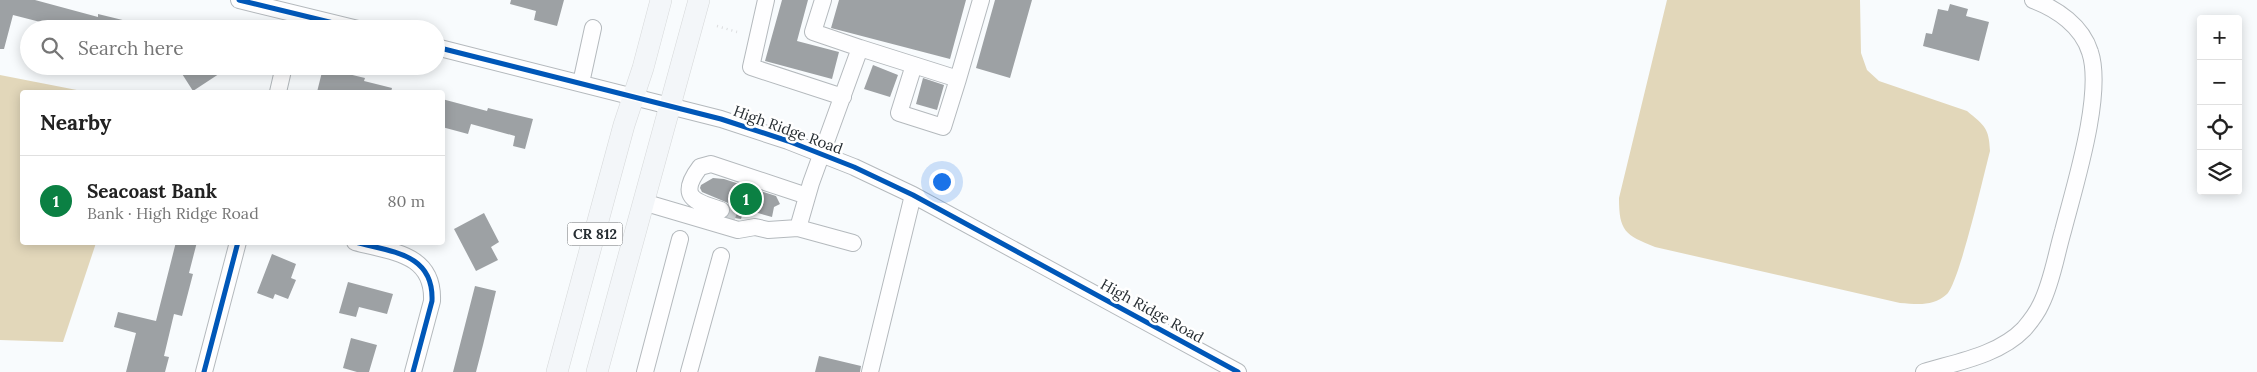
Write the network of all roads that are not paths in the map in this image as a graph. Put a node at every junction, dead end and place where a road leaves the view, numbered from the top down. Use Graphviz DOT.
graph roads {
  1 [pos="239,0"];
  2 [pos="660,0"];
  3 [pos="699,0"];
  4 [pos="766,0"];
  5 [pos="823,0"];
  6 [pos="981,0"];
  7 [pos="2033,0"];
  8 [pos="291,20"];
  9 [pos="593,28"];
  10 [pos="860,48"];
  11 [pos="445,50"];
  12 [pos="914,65"];
  13 [pos="282,75"];
  14 [pos="958,78"];
  15 [pos="581,83"];
  16 [pos="278,90"];
  17 [pos="633,97"];
  18 [pos="843,97"];
  19 [pos="669,106"];
  20 [pos="822,154"];
  21 [pos="913,195"];
  22 [pos="807,196"];
  23 [pos="643,202"];
  24 [pos="721,210"];
  25 [pos="798,228"];
  26 [pos="680,239"];
  27 [pos="854,243"];
  28 [pos="237,245"];
  29 [pos="365,245"];
  30 [pos="721,256"];
  31 [pos="204,372"];
  32 [pos="413,372"];
  33 [pos="558,372"];
  34 [pos="597,372"];
  35 [pos="645,372"];
  36 [pos="690,372"];
  37 [pos="870,372"];
  38 [pos="1238,372"];
  39 [pos="1924,372"];
  1 -- 8 [label="street"];
  2 -- 17 [label="main road, CR 812"];
  3 -- 19 [label="main road, CR 812"];
  4 -- 18 [label="street"];
  5 -- 10 [label="street"];
  6 -- 14 [label="street"];
  7 -- 39 [label="street"];
  9 -- 15 [label="street"];
  10 -- 12 [label="street"];
  10 -- 18 [label="street"];
  11 -- 15 [label="street, High Ridge Road"];
  12 -- 14 [label="street"];
  12 -- 14 [label="street"];
  13 -- 16 [label="street"];
  15 -- 17 [label="street, High Ridge Road"];
  17 -- 19 [label="street, High Ridge Road"];
  17 -- 33 [label="main road, CR 812"];
  18 -- 20 [label="street"];
  19 -- 20 [label="street, High Ridge Road"];
  19 -- 23 [label="main road, CR 812"];
  20 -- 21 [label="street, High Ridge Road"];
  20 -- 22 [label="street"];
  21 -- 37 [label="street"];
  21 -- 38 [label="street, High Ridge Road"];
  22 -- 24 [label="street"];
  22 -- 25 [label="street"];
  23 -- 25 [label="street"];
  23 -- 34 [label="main road, CR 812"];
  25 -- 27 [label="street"];
  26 -- 35 [label="street"];
  28 -- 31 [label="street"];
  29 -- 32 [label="street"];
  30 -- 36 [label="street"];
}
